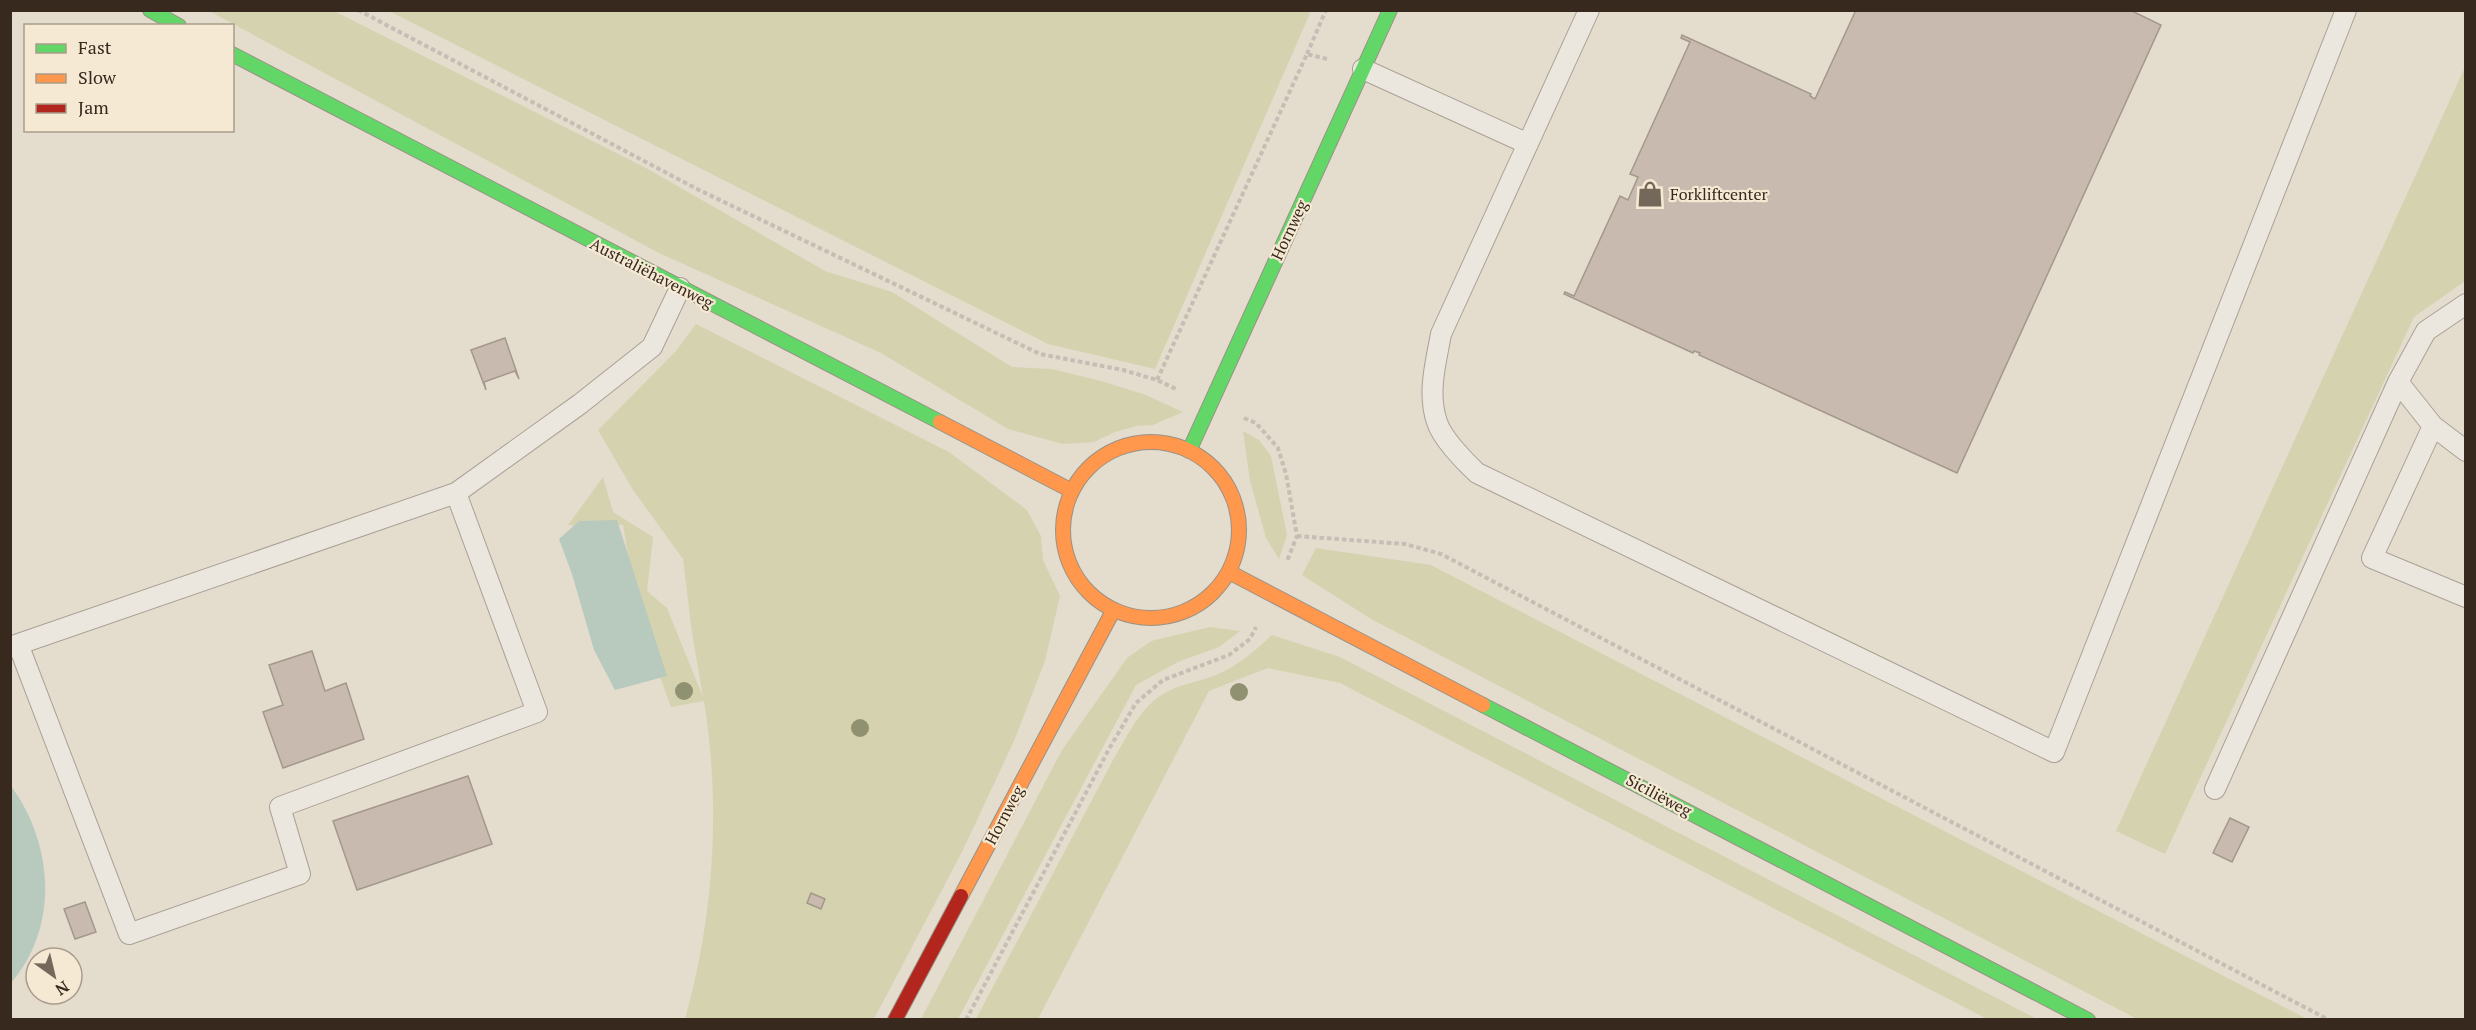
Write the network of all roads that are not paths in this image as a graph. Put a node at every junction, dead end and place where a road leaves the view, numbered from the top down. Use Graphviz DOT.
graph roads {
  1 [pos="150,10"];
  2 [pos="1390,10"];
  3 [pos="1589,10"];
  4 [pos="2346,10"];
  5 [pos="174,24"];
  6 [pos="234,55"];
  7 [pos="1363,69"];
  8 [pos="1528,144"];
  9 [pos="680,288"];
  10 [pos="2466,304"];
  11 [pos="2398,382"];
  12 [pos="2433,426"];
  13 [pos="1189,451"];
  14 [pos="2466,451"];
  15 [pos="1072,491"];
  16 [pos="456,493"];
  17 [pos="1229,572"];
  18 [pos="2466,597"];
  19 [pos="1113,610"];
  20 [pos="14,646"];
  21 [pos="2215,789"];
  22 [pos="895,1020"];
  23 [pos="2088,1020"];
  1 -- 5 [label="street"];
  2 -- 7 [label="street, Hornweg"];
  3 -- 8 [label="lane"];
  4 -- 8 [label="lane"];
  6 -- 9 [label="street, Australiëhavenweg"];
  7 -- 8 [label="lane"];
  7 -- 13 [label="street, Hornweg"];
  9 -- 15 [label="street, Australiëhavenweg"];
  9 -- 16 [label="lane"];
  10 -- 11 [label="lane"];
  11 -- 12 [label="lane"];
  11 -- 21 [label="lane"];
  12 -- 14 [label="lane"];
  12 -- 18 [label="lane"];
  13 -- 15 [label="street"];
  13 -- 17 [label="street"];
  15 -- 19 [label="street"];
  16 -- 20 [label="lane"];
  16 -- 20 [label="lane"];
  17 -- 19 [label="street"];
  17 -- 23 [label="street, Siciliëweg"];
  19 -- 22 [label="street, Hornweg"];
}
